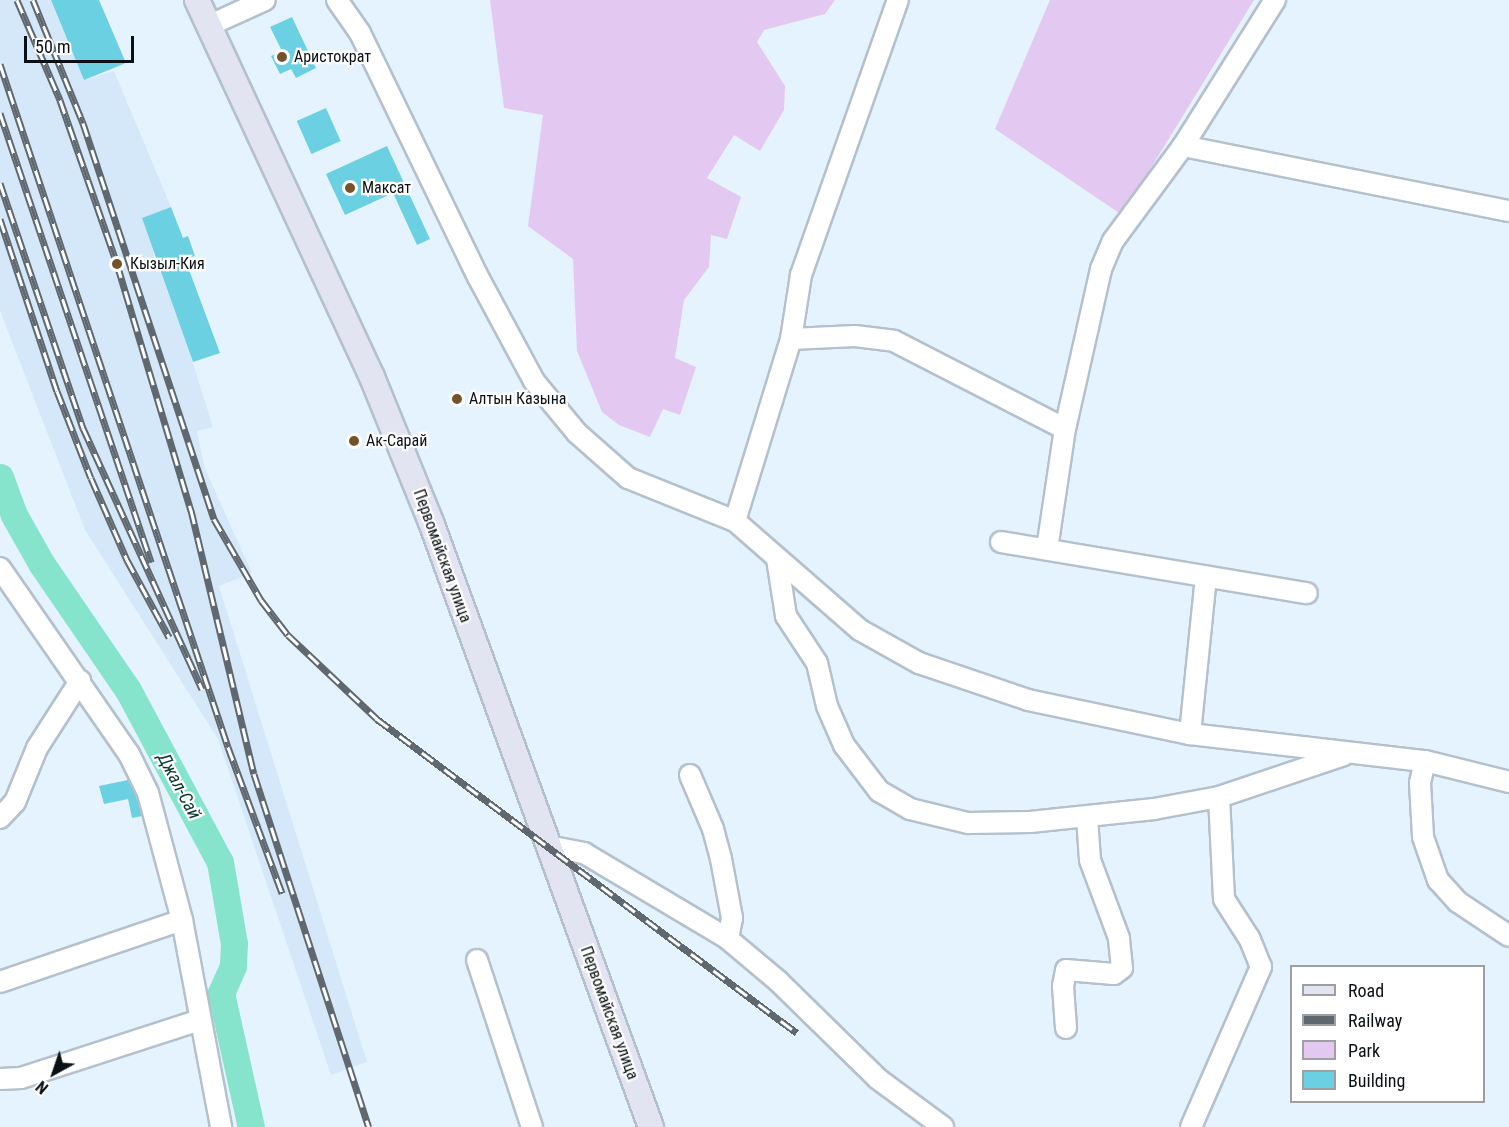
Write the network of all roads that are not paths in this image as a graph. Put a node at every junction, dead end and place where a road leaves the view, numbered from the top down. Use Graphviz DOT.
graph roads {
  1 [pos="197,0"];
  2 [pos="265,0"];
  3 [pos="337,0"];
  4 [pos="898,0"];
  5 [pos="1275,0"];
  6 [pos="210,26"];
  7 [pos="1184,146"];
  8 [pos="1509,211"];
  9 [pos="791,339"];
  10 [pos="1065,429"];
  11 [pos="735,521"];
  12 [pos="1001,542"];
  13 [pos="1047,549"];
  14 [pos="777,559"];
  15 [pos="0,568"];
  16 [pos="1206,577"];
  17 [pos="1307,593"];
  18 [pos="80,681"];
  19 [pos="1190,734"];
  20 [pos="1320,756"];
  21 [pos="1425,761"];
  22 [pos="690,775"];
  23 [pos="1509,782"];
  24 [pos="1219,796"];
  25 [pos="1087,817"];
  26 [pos="0,818"];
  27 [pos="548,846"];
  28 [pos="182,920"];
  29 [pos="1509,936"];
  30 [pos="728,939"];
  31 [pos="477,960"];
  32 [pos="0,982"];
  33 [pos="200,1020"];
  34 [pos="1066,1028"];
  35 [pos="0,1079"];
  36 [pos="221,1127"];
  37 [pos="532,1127"];
  38 [pos="651,1127"];
  39 [pos="943,1127"];
  40 [pos="1191,1127"];
  1 -- 6 [label="main road, Первомайская улица"];
  2 -- 6 [label="street"];
  3 -- 11 [label="street"];
  4 -- 9 [label="street"];
  5 -- 7 [label="street"];
  6 -- 27 [label="main road, Первомайская улица"];
  7 -- 8 [label="street"];
  7 -- 10 [label="street"];
  9 -- 10 [label="street"];
  9 -- 11 [label="street"];
  10 -- 13 [label="street"];
  11 -- 14 [label="street"];
  12 -- 13 [label="street"];
  13 -- 16 [label="street"];
  14 -- 19 [label="street"];
  14 -- 25 [label="street"];
  15 -- 18 [label="street"];
  16 -- 17 [label="street"];
  16 -- 19 [label="street"];
  18 -- 26 [label="street"];
  18 -- 28 [label="street"];
  19 -- 20 [label="street"];
  20 -- 21 [label="street"];
  20 -- 24 [label="street"];
  21 -- 23 [label="street"];
  21 -- 29 [label="street"];
  22 -- 30 [label="street"];
  24 -- 25 [label="street"];
  24 -- 40 [label="street"];
  25 -- 34 [label="street"];
  27 -- 30 [label="street"];
  27 -- 38 [label="main road, Первомайская улица"];
  28 -- 32 [label="street"];
  28 -- 33 [label="street"];
  30 -- 39 [label="street"];
  31 -- 37 [label="street"];
  33 -- 35 [label="street"];
  33 -- 36 [label="street"];
}
